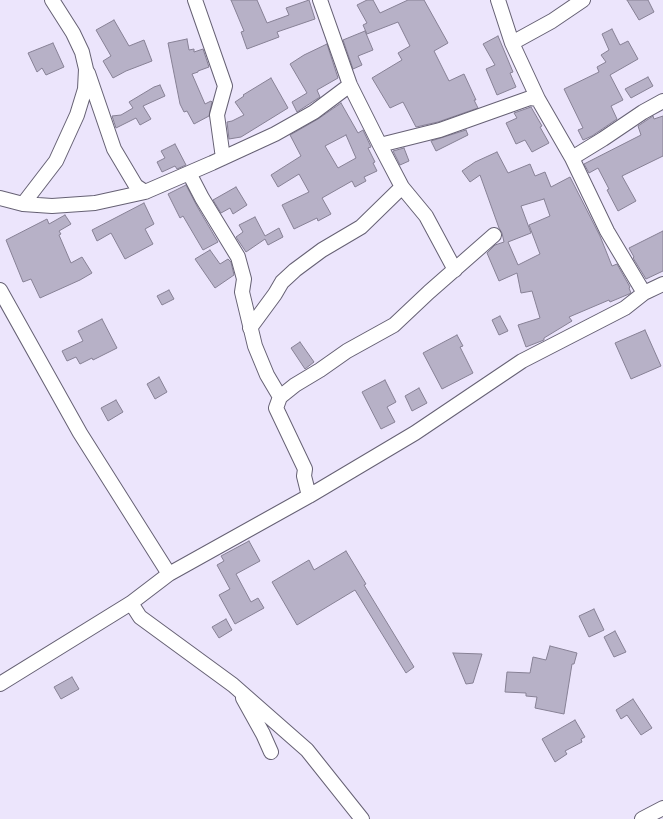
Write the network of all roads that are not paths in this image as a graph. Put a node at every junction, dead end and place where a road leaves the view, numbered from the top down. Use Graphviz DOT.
graph roads {
  1 [pos="52,0"];
  2 [pos="195,0"];
  3 [pos="320,0"];
  4 [pos="498,0"];
  5 [pos="583,0"];
  6 [pos="512,43"];
  7 [pos="86,69"];
  8 [pos="350,85"];
  9 [pos="538,99"];
  10 [pos="663,101"];
  11 [pos="380,145"];
  12 [pos="224,158"];
  13 [pos="572,158"];
  14 [pos="189,173"];
  15 [pos="402,187"];
  16 [pos="145,192"];
  17 [pos="0,198"];
  18 [pos="23,204"];
  19 [pos="494,235"];
  20 [pos="455,270"];
  21 [pos="663,284"];
  22 [pos="0,290"];
  23 [pos="644,293"];
  24 [pos="250,328"];
  25 [pos="280,397"];
  26 [pos="309,496"];
  27 [pos="169,574"];
  28 [pos="131,603"];
  29 [pos="0,684"];
  30 [pos="233,685"];
  31 [pos="271,752"];
  32 [pos="663,808"];
  33 [pos="362,819"];
  34 [pos="642,819"];
  1 -- 7 [label="street"];
  2 -- 12 [label="street"];
  3 -- 8 [label="street"];
  4 -- 6 [label="street"];
  5 -- 6 [label="street"];
  6 -- 9 [label="street"];
  7 -- 16 [label="street"];
  7 -- 18 [label="street"];
  8 -- 11 [label="street"];
  8 -- 12 [label="street"];
  9 -- 11 [label="street"];
  9 -- 13 [label="street"];
  10 -- 13 [label="street"];
  11 -- 15 [label="street"];
  12 -- 14 [label="street"];
  13 -- 23 [label="street"];
  14 -- 16 [label="street"];
  14 -- 24 [label="street"];
  15 -- 20 [label="street"];
  15 -- 24 [label="street"];
  16 -- 18 [label="street"];
  17 -- 18 [label="street"];
  19 -- 20 [label="street"];
  20 -- 25 [label="street"];
  21 -- 23 [label="street"];
  22 -- 27 [label="street"];
  23 -- 26 [label="street"];
  24 -- 25 [label="street"];
  25 -- 26 [label="street"];
  26 -- 27 [label="street"];
  27 -- 28 [label="street"];
  28 -- 29 [label="street"];
  28 -- 30 [label="street"];
  30 -- 31 [label="street"];
  30 -- 33 [label="street"];
  32 -- 34 [label="street"];
}
